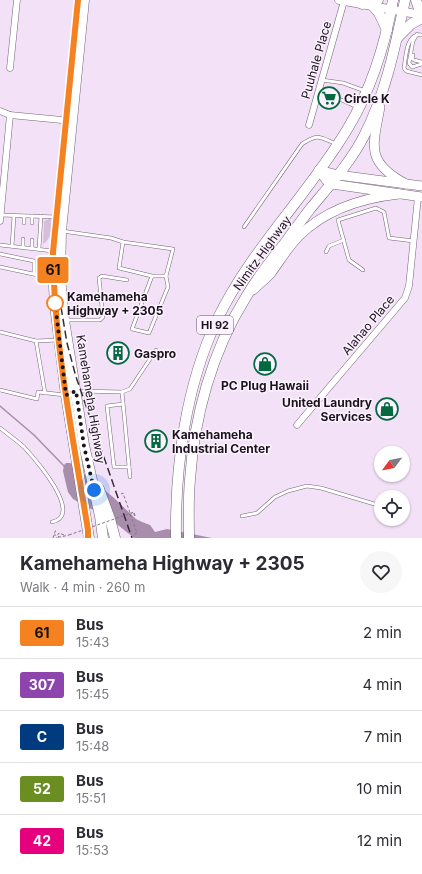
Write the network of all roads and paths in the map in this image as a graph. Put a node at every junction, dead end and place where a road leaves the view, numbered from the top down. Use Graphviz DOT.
graph roads {
  1 [pos="17,0"];
  2 [pos="78,0"];
  3 [pos="84,0"];
  4 [pos="341,0"];
  5 [pos="405,0"];
  6 [pos="416,0"];
  7 [pos="375,3"];
  8 [pos="362,4"];
  9 [pos="392,5"];
  10 [pos="403,12"];
  11 [pos="422,16"];
  12 [pos="387,30"];
  13 [pos="417,34"];
  14 [pos="422,34"];
  15 [pos="397,38"];
  16 [pos="414,39"];
  17 [pos="422,63"];
  18 [pos="10,68"];
  19 [pos="422,75"];
  20 [pos="322,80"];
  21 [pos="354,86"];
  22 [pos="350,90"];
  23 [pos="354,91"];
  24 [pos="367,92"];
  25 [pos="338,94"];
  26 [pos="382,94"];
  27 [pos="342,96"];
  28 [pos="346,97"];
  29 [pos="350,99"];
  30 [pos="340,100"];
  31 [pos="344,101"];
  32 [pos="348,103"];
  33 [pos="359,108"];
  34 [pos="0,111"];
  35 [pos="10,115"];
  36 [pos="69,121"];
  37 [pos="309,125"];
  38 [pos="338,145"];
  39 [pos="319,170"];
  40 [pos="338,175"];
  41 [pos="332,184"];
  42 [pos="406,184"];
  43 [pos="422,186"];
  44 [pos="399,194"];
  45 [pos="420,197"];
  46 [pos="1,199"];
  47 [pos="0,215"];
  48 [pos="14,216"];
  49 [pos="24,216"];
  50 [pos="32,216"];
  51 [pos="41,216"];
  52 [pos="57,217"];
  53 [pos="24,223"];
  54 [pos="32,223"];
  55 [pos="244,228"];
  56 [pos="58,230"];
  57 [pos="23,239"];
  58 [pos="32,240"];
  59 [pos="344,240"];
  60 [pos="414,241"];
  61 [pos="123,242"];
  62 [pos="0,245"];
  63 [pos="12,246"];
  64 [pos="23,247"];
  65 [pos="32,248"];
  66 [pos="39,249"];
  67 [pos="53,252"];
  68 [pos="326,252"];
  69 [pos="0,254"];
  70 [pos="0,267"];
  71 [pos="363,270"];
  72 [pos="34,274"];
  73 [pos="152,276"];
  74 [pos="166,276"];
  75 [pos="53,278"];
  76 [pos="127,280"];
  77 [pos="246,296"];
  78 [pos="64,320"];
  79 [pos="0,332"];
  80 [pos="59,340"];
  81 [pos="36,341"];
  82 [pos="156,350"];
  83 [pos="0,390"];
  84 [pos="122,392"];
  85 [pos="45,393"];
  86 [pos="71,393"];
  87 [pos="123,404"];
  88 [pos="297,425"];
  89 [pos="0,428"];
  90 [pos="129,467"];
  91 [pos="92,476"];
  92 [pos="130,477"];
  93 [pos="121,494"];
  94 [pos="374,504"];
  95 [pos="129,514"];
  96 [pos="242,516"];
  97 [pos="117,519"];
  98 [pos="52,522"];
  99 [pos="112,524"];
  100 [pos="56,529"];
  101 [pos="136,534"];
  102 [pos="64,535"];
  103 [pos="88,535"];
  104 [pos="55,536"];
  105 [pos="53,538"];
  106 [pos="60,538"];
  107 [pos="103,538"];
  108 [pos="115,538"];
  109 [pos="176,538"];
  110 [pos="189,538"];
  1 -- 18 [label="street"];
  2 -- 36 [label="main road, Kamehameha Highway"];
  3 -- 36 [label="main road, Kamehameha Highway"];
  4 -- 8 [label="street"];
  4 -- 20 [label="street, Puuhale Place"];
  5 -- 10 [label="main road, Nimitz Highway / HI 92"];
  6 -- 11 [label="main road"];
  7 -- 8 [label="main road"];
  7 -- 9 [label="street"];
  7 -- 12 [label="main road"];
  9 -- 10 [label="street"];
  9 -- 12 [label="main road, Nimitz Highway / HI 92"];
  10 -- 11 [label="street"];
  10 -- 15 [label="main road, Nimitz Highway / HI 92"];
  11 -- 15 [label="main road"];
  12 -- 24 [label="main road, Nimitz Highway / HI 92"];
  13 -- 14 [label="lane"];
  13 -- 16 [label="lane"];
  13 -- 19 [label="lane"];
  15 -- 26 [label="main road, Nimitz Highway / HI 92"];
  16 -- 17 [label="lane"];
  16 -- 17 [label="lane"];
  20 -- 21 [label="lane"];
  20 -- 37 [label="street, Puuhale Place"];
  21 -- 22 [label="lane"];
  21 -- 23 [label="lane"];
  21 -- 24 [label="lane"];
  24 -- 33 [label="main road, Nimitz Highway / HI 92"];
  25 -- 30 [label="lane"];
  26 -- 40 [label="main road, Nimitz Highway / HI 92"];
  26 -- 42 [label="main road"];
  27 -- 30 [label="lane"];
  28 -- 31 [label="lane"];
  29 -- 32 [label="lane"];
  30 -- 31 [label="lane"];
  31 -- 32 [label="lane"];
  32 -- 33 [label="lane"];
  33 -- 38 [label="main road, Nimitz Highway / HI 92"];
  34 -- 35 [label="street"];
  35 -- 36 [label="street"];
  35 -- 46 [label="street"];
  36 -- 52 [label="main road, Kamehameha Highway"];
  36 -- 56 [label="main road, Kamehameha Highway"];
  38 -- 39 [label="main road, Nimitz Highway / HI 92"];
  38 -- 55 [label="lane"];
  39 -- 40 [label="main road"];
  39 -- 41 [label="main road"];
  39 -- 109 [label="main road, Nimitz Highway / HI 92"];
  40 -- 41 [label="main road, Nimitz Highway / HI 92"];
  40 -- 42 [label="main road"];
  41 -- 44 [label="main road"];
  41 -- 77 [label="main road, Nimitz Highway / HI 92"];
  42 -- 43 [label="main road"];
  44 -- 45 [label="main road"];
  44 -- 77 [label="main road"];
  45 -- 60 [label="street, Alahao Place"];
  46 -- 47 [label="street"];
  47 -- 48 [label="lane"];
  48 -- 49 [label="lane"];
  48 -- 63 [label="lane"];
  49 -- 50 [label="lane"];
  49 -- 53 [label="lane"];
  50 -- 51 [label="lane"];
  50 -- 54 [label="lane"];
  51 -- 52 [label="lane"];
  51 -- 66 [label="lane"];
  52 -- 56 [label="main road, Kamehameha Highway"];
  56 -- 61 [label="lane"];
  56 -- 67 [label="main road, Kamehameha Highway"];
  56 -- 78 [label="main road, Kamehameha Highway"];
  57 -- 64 [label="lane"];
  58 -- 65 [label="lane"];
  59 -- 60 [label="lane"];
  59 -- 68 [label="lane"];
  59 -- 71 [label="lane"];
  60 -- 88 [label="street, Alahao Place"];
  61 -- 73 [label="lane"];
  61 -- 74 [label="lane"];
  62 -- 63 [label="lane"];
  63 -- 64 [label="lane"];
  64 -- 65 [label="lane"];
  65 -- 66 [label="lane"];
  66 -- 67 [label="lane"];
  67 -- 75 [label="main road, Kamehameha Highway"];
  69 -- 72 [label="lane"];
  70 -- 72 [label="lane"];
  72 -- 75 [label="lane"];
  73 -- 74 [label="lane"];
  73 -- 74 [label="lane"];
  75 -- 80 [label="main road, Kamehameha Highway"];
  76 -- 78 [label="lane"];
  77 -- 110 [label="main road, Nimitz Highway / HI 92"];
  78 -- 86 [label="main road, Kamehameha Highway"];
  79 -- 81 [label="lane"];
  80 -- 81 [label="lane"];
  80 -- 86 [label="main road, Kamehameha Highway"];
  81 -- 85 [label="lane"];
  82 -- 84 [label="lane"];
  83 -- 85 [label="lane"];
  84 -- 86 [label="lane"];
  84 -- 87 [label="lane"];
  85 -- 86 [label="lane"];
  86 -- 91 [label="main road, Kamehameha Highway"];
  86 -- 103 [label="main road, Kamehameha Highway"];
  87 -- 90 [label="lane"];
  87 -- 90 [label="lane"];
  89 -- 98 [label="lane"];
  90 -- 92 [label="lane"];
  91 -- 107 [label="main road, Kamehameha Highway"];
  91 -- 108 [label="main road"];
  93 -- 95 [label="path"];
  94 -- 96 [label="lane"];
  95 -- 101 [label="path"];
  95 -- 106 [label="path, bridge"];
  97 -- 99 [label="path, bridge"];
  100 -- 104 [label="path"];
  102 -- 106 [label="path"];
  104 -- 105 [label="path"];
  104 -- 106 [label="path"];
}
